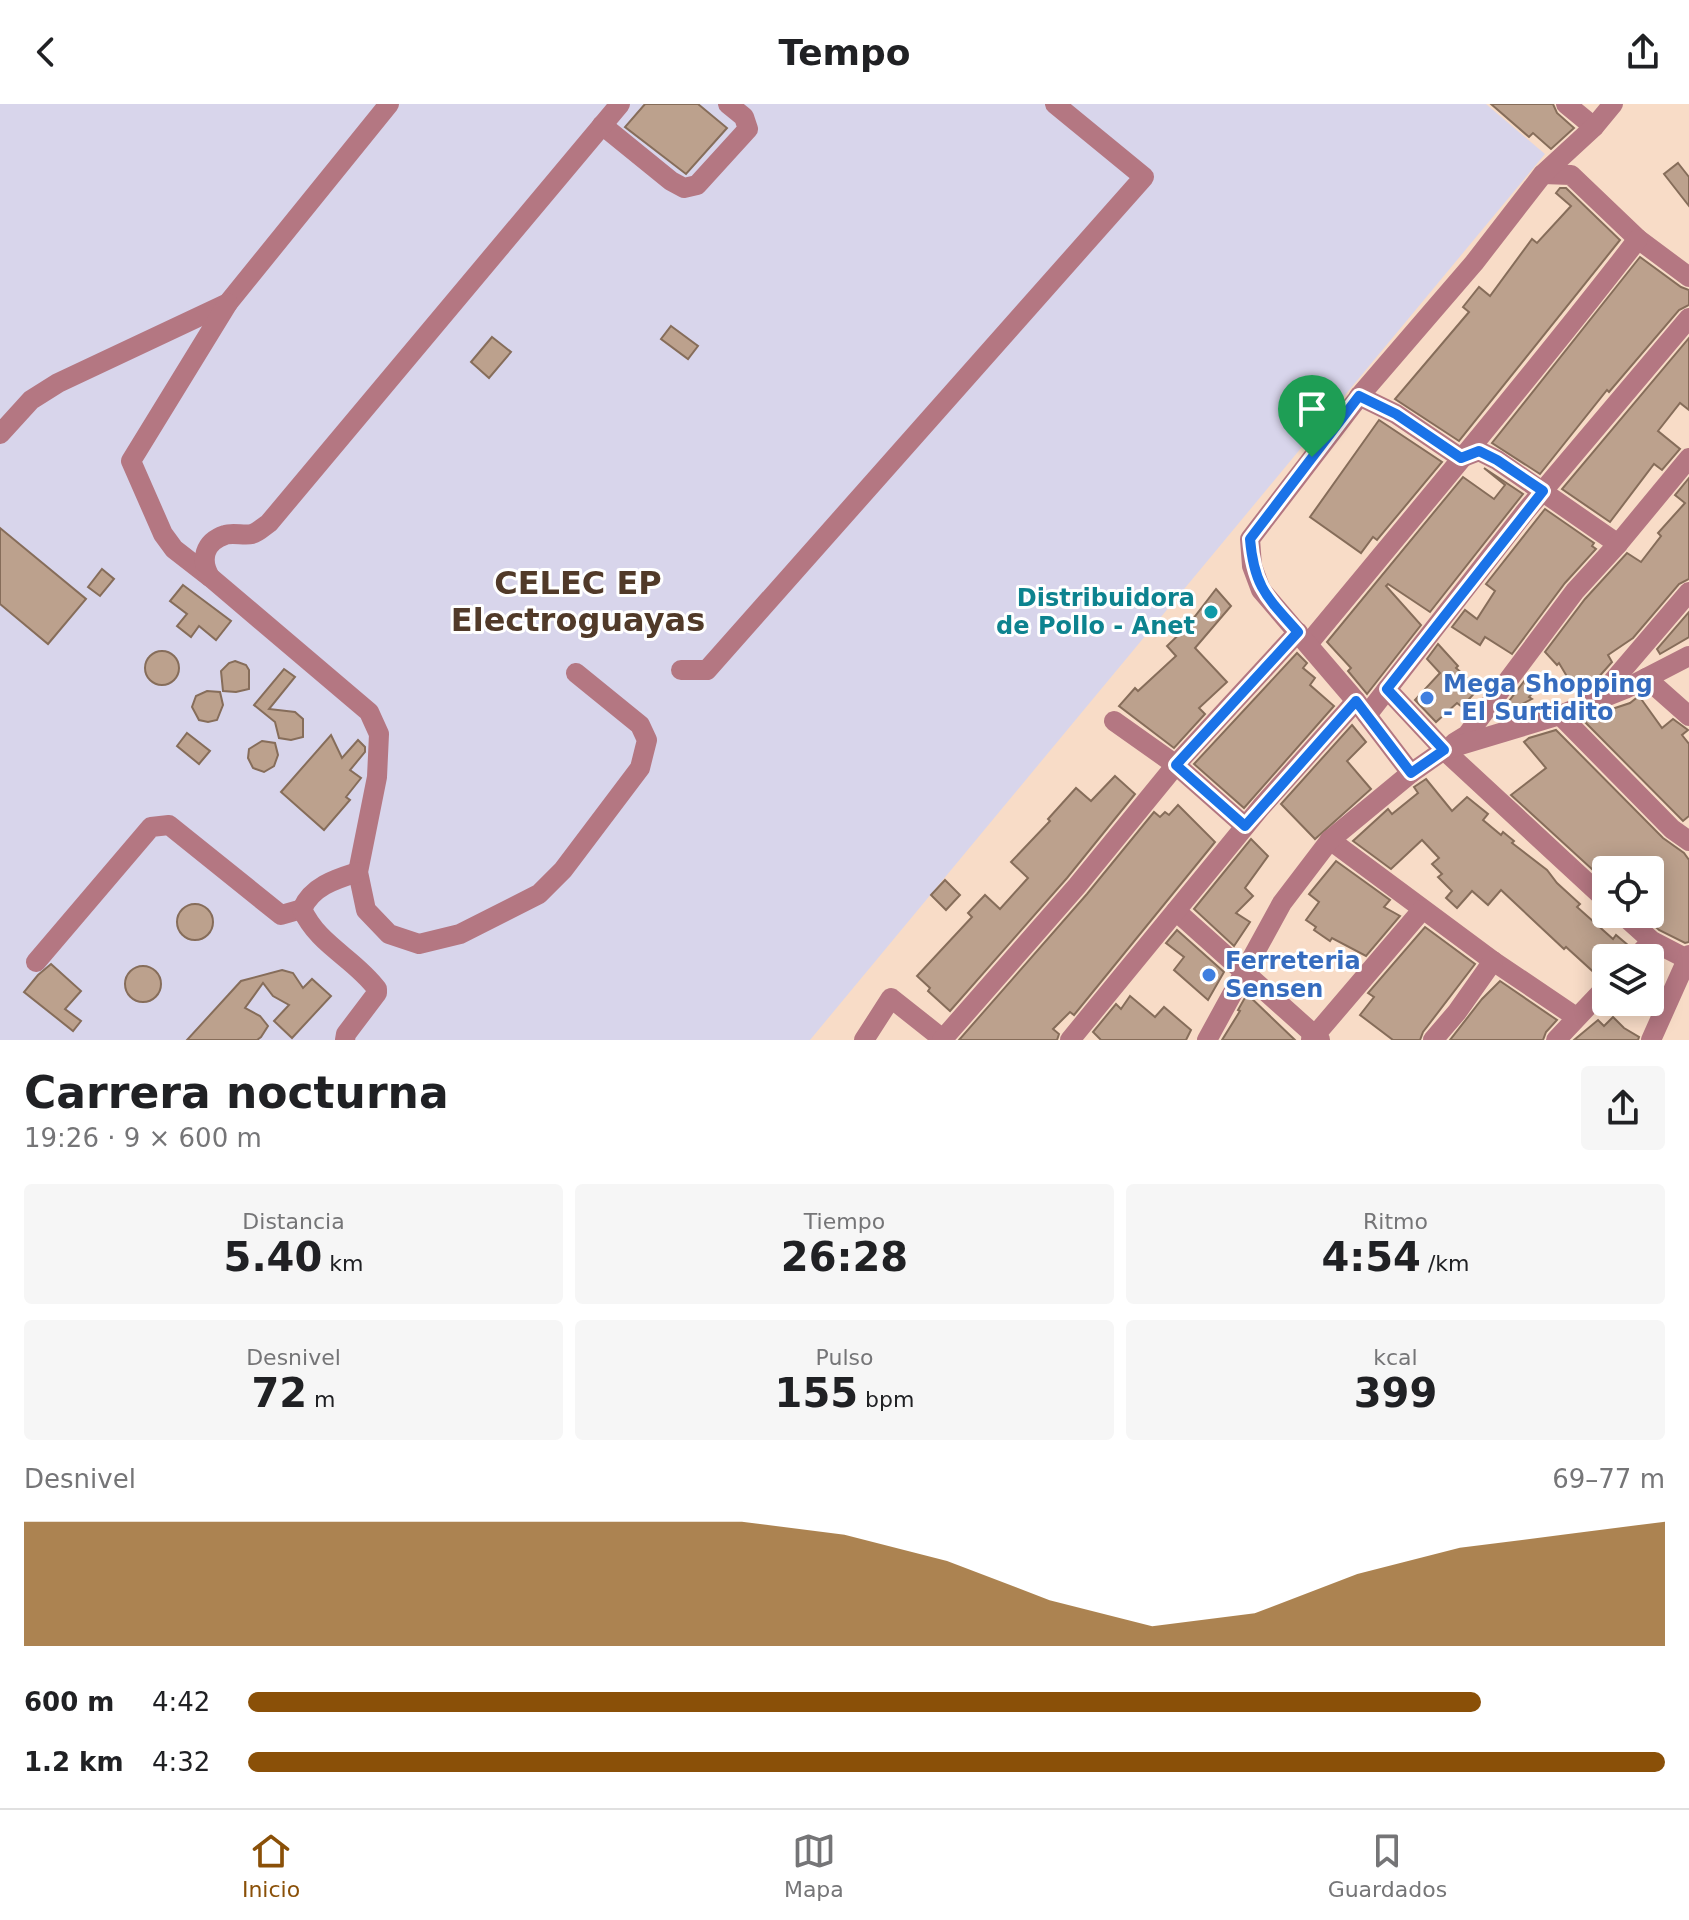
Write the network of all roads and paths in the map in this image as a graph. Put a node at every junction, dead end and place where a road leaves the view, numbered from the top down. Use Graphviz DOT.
graph roads {
  1 [pos="389,104"];
  2 [pos="620,104"];
  3 [pos="728,104"];
  4 [pos="1055,104"];
  5 [pos="1566,104"];
  6 [pos="1613,104"];
  7 [pos="602,125"];
  8 [pos="1594,127"];
  9 [pos="1543,174"];
  10 [pos="1638,239"];
  11 [pos="1689,277"];
  12 [pos="228,303"];
  13 [pos="1689,318"];
  14 [pos="1359,396"];
  15 [pos="0,434"];
  16 [pos="1461,458"];
  17 [pos="1689,458"];
  18 [pos="1543,491"];
  19 [pos="1618,544"];
  20 [pos="210,577"];
  21 [pos="1689,592"];
  22 [pos="1303,638"];
  23 [pos="1689,656"];
  24 [pos="681,670"];
  25 [pos="576,673"];
  26 [pos="1646,678"];
  27 [pos="1387,689"];
  28 [pos="1597,700"];
  29 [pos="1362,708"];
  30 [pos="1560,715"];
  31 [pos="1689,716"];
  32 [pos="1114,721"];
  33 [pos="1444,750"];
  34 [pos="1176,765"];
  35 [pos="1411,773"];
  36 [pos="1245,826"];
  37 [pos="1330,840"];
  38 [pos="1689,841"];
  39 [pos="358,872"];
  40 [pos="1592,887"];
  41 [pos="302,909"];
  42 [pos="1422,910"];
  43 [pos="1176,911"];
  44 [pos="1638,928"];
  45 [pos="1652,941"];
  46 [pos="1649,944"];
  47 [pos="1688,958"];
  48 [pos="1493,961"];
  49 [pos="36,962"];
  50 [pos="1245,973"];
  51 [pos="1592,1001"];
  52 [pos="1576,1017"];
  53 [pos="1315,1038"];
  54 [pos="345,1040"];
  55 [pos="864,1040"];
  56 [pos="943,1040"];
  57 [pos="1070,1040"];
  58 [pos="1207,1040"];
  59 [pos="1433,1040"];
  60 [pos="1556,1040"];
  61 [pos="1651,1040"];
  1 -- 12 [label="street"];
  2 -- 7 [label="street"];
  3 -- 7 [label="street"];
  4 -- 24 [label="street"];
  5 -- 8 [label="street"];
  6 -- 8 [label="street"];
  7 -- 20 [label="street"];
  8 -- 9 [label="street"];
  9 -- 10 [label="street"];
  9 -- 14 [label="street"];
  10 -- 11 [label="street"];
  10 -- 16 [label="street"];
  12 -- 15 [label="street"];
  12 -- 20 [label="street"];
  13 -- 18 [label="street"];
  14 -- 16 [label="street"];
  14 -- 22 [label="street"];
  16 -- 18 [label="street"];
  16 -- 22 [label="street"];
  17 -- 19 [label="street"];
  18 -- 19 [label="street"];
  18 -- 27 [label="street"];
  19 -- 33 [label="street"];
  20 -- 39 [label="street"];
  21 -- 28 [label="street"];
  22 -- 29 [label="street"];
  22 -- 34 [label="street"];
  23 -- 26 [label="street"];
  25 -- 39 [label="street"];
  26 -- 28 [label="street"];
  26 -- 31 [label="street"];
  27 -- 29 [label="street"];
  27 -- 33 [label="street"];
  28 -- 30 [label="street"];
  29 -- 35 [label="street"];
  29 -- 36 [label="street"];
  30 -- 33 [label="street"];
  30 -- 38 [label="street"];
  32 -- 34 [label="street"];
  33 -- 35 [label="street"];
  33 -- 40 [label="street"];
  34 -- 36 [label="street"];
  34 -- 56 [label="street"];
  35 -- 37 [label="street"];
  36 -- 43 [label="street"];
  37 -- 42 [label="street"];
  37 -- 50 [label="street"];
  39 -- 41 [label="street"];
  41 -- 49 [label="street"];
  41 -- 54 [label="street"];
  42 -- 48 [label="street"];
  42 -- 53 [label="street"];
  43 -- 50 [label="street"];
  43 -- 57 [label="street"];
  44 -- 45 [label="street"];
  45 -- 46 [label="street"];
  45 -- 47 [label="street"];
  47 -- 61 [label="street"];
  48 -- 52 [label="street"];
  48 -- 59 [label="street"];
  50 -- 53 [label="street"];
  50 -- 58 [label="street"];
  51 -- 52 [label="street"];
  52 -- 60 [label="street"];
  55 -- 56 [label="street"];
}
